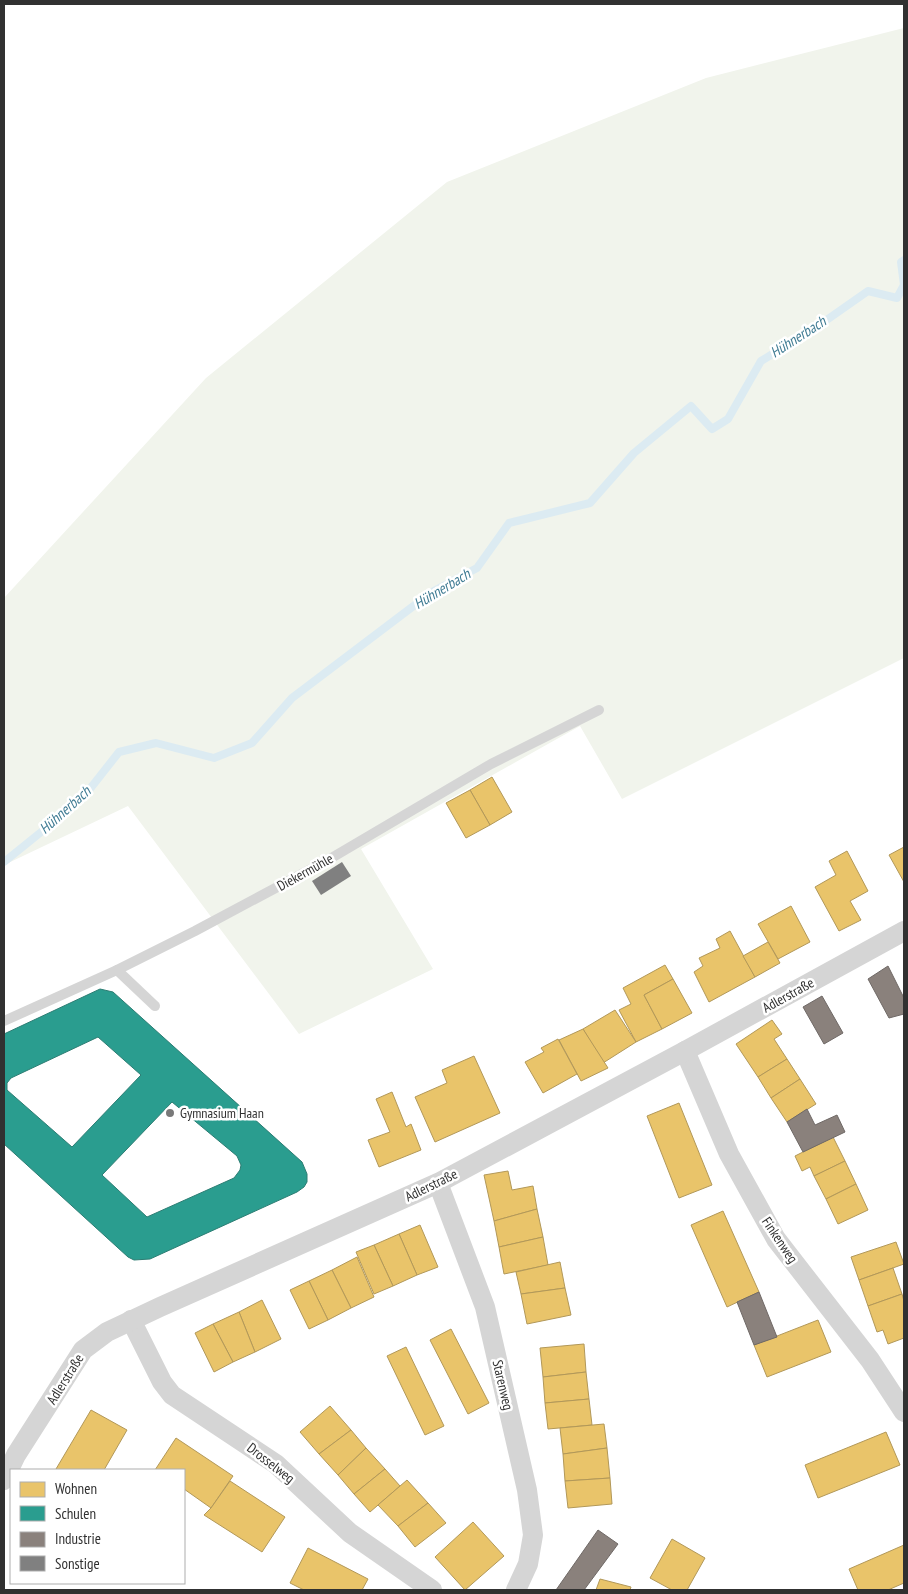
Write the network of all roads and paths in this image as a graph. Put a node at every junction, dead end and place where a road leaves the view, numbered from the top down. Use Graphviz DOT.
graph roads {
  1 [pos="600,710"];
  2 [pos="904,931"];
  3 [pos="118,970"];
  4 [pos="155,1006"];
  5 [pos="4,1021"];
  6 [pos="685,1052"];
  7 [pos="438,1183"];
  8 [pos="131,1320"];
  9 [pos="904,1412"];
  10 [pos="4,1480"];
  11 [pos="432,1590"];
  12 [pos="516,1590"];
  1 -- 3 [label="lane, Diekermühle"];
  2 -- 6 [label="street, Adlerstraße"];
  3 -- 4 [label="lane"];
  3 -- 5 [label="lane, Diekermühle"];
  6 -- 7 [label="street, Adlerstraße"];
  6 -- 9 [label="street, Finkenweg"];
  7 -- 8 [label="street, Adlerstraße"];
  7 -- 12 [label="street, Starenweg"];
  8 -- 10 [label="street, Adlerstraße"];
  8 -- 11 [label="street, Drosselweg"];
}
